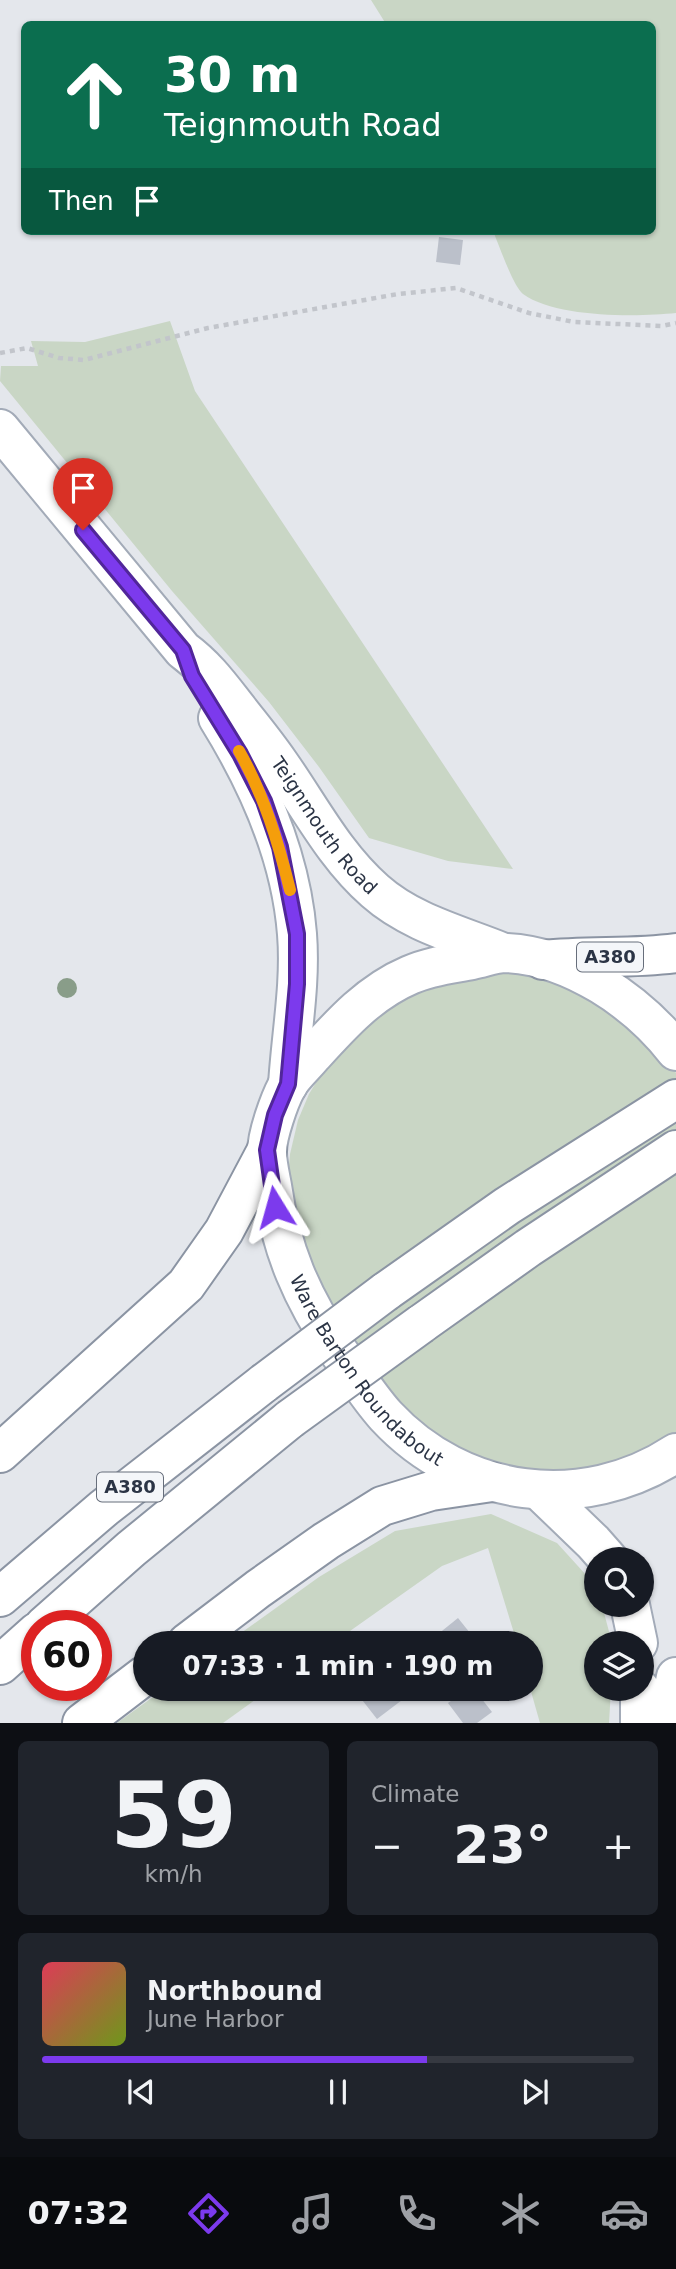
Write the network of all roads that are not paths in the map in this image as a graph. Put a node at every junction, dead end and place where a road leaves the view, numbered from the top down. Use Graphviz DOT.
graph roads {
  1 [pos="0,429"];
  2 [pos="183,650"];
  3 [pos="504,953"];
  4 [pos="676,953"];
  5 [pos="543,960"];
  6 [pos="676,1051"];
  7 [pos="288,1084"];
  8 [pos="676,1099"];
  9 [pos="267,1150"];
  10 [pos="670,1154"];
  11 [pos="0,1453"];
  12 [pos="676,1453"];
  13 [pos="492,1482"];
  14 [pos="540,1491"];
  15 [pos="597,1547"];
  16 [pos="0,1597"];
  17 [pos="62,1610"];
  18 [pos="203,1631"];
  19 [pos="21,1646"];
  20 [pos="0,1665"];
  21 [pos="676,1677"];
  22 [pos="133,1684"];
  23 [pos="640,1701"];
  24 [pos="82,1723"];
  25 [pos="640,1723"];
  26 [pos="666,1723"];
  1 -- 2 [label="main road, Teignmouth Road"];
  2 -- 3 [label="main road, Teignmouth Road"];
  2 -- 7 [label="main road, Teignmouth Road"];
  3 -- 5 [label="main road, Ware Barton Roundabout"];
  3 -- 7 [label="main road, Ware Barton Roundabout"];
  4 -- 5 [label="main road, A380"];
  5 -- 6 [label="main road, Ware Barton Roundabout"];
  7 -- 9 [label="main road, Ware Barton Roundabout"];
  8 -- 16 [label="main road, A380, bridge"];
  9 -- 11 [label="main road"];
  9 -- 13 [label="main road, Ware Barton Roundabout"];
  10 -- 17 [label="main road, A380, bridge"];
  12 -- 14 [label="main road, Ware Barton Roundabout"];
  13 -- 14 [label="main road, Ware Barton Roundabout"];
  13 -- 18 [label="main road"];
  14 -- 15 [label="main road"];
  19 -- 20 [label="main road"];
  21 -- 26 [label="main road"];
  22 -- 24 [label="main road"];
  23 -- 25 [label="main road"];
}
